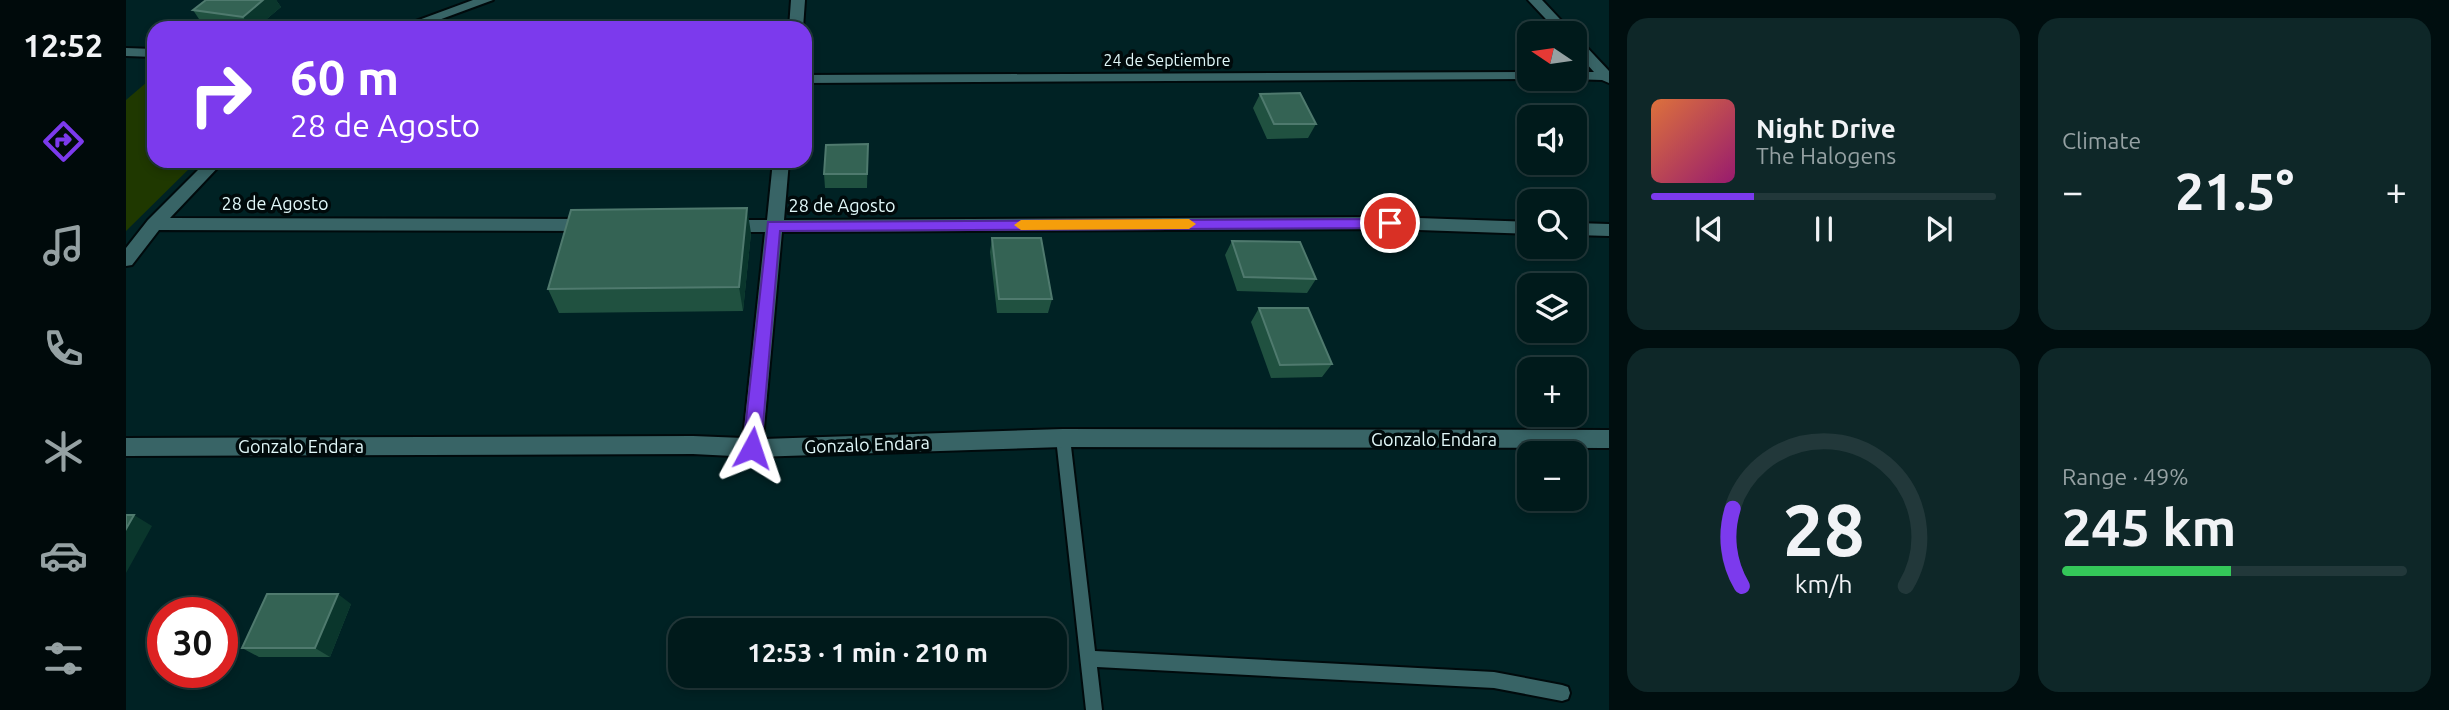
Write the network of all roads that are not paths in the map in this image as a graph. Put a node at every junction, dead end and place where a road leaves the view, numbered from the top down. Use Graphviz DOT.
graph roads {
  1 [pos="486,0"];
  2 [pos="798,0"];
  3 [pos="1535,0"];
  4 [pos="424,21"];
  5 [pos="796,21"];
  6 [pos="1555,21"];
  7 [pos="126,51"];
  8 [pos="147,52"];
  9 [pos="1587,55"];
  10 [pos="1517,76"];
  11 [pos="1587,76"];
  12 [pos="1608,77"];
  13 [pos="812,79"];
  14 [pos="209,168"];
  15 [pos="780,168"];
  16 [pos="154,224"];
  17 [pos="608,225"];
  18 [pos="704,226"];
  19 [pos="773,226"];
  20 [pos="1517,228"];
  21 [pos="1587,229"];
  22 [pos="1609,230"];
  23 [pos="126,260"];
  24 [pos="1063,438"];
  25 [pos="1609,439"];
  26 [pos="126,447"];
  27 [pos="752,448"];
  28 [pos="1088,659"];
  29 [pos="1562,694"];
  30 [pos="1094,710"];
  1 -- 4 [label="street"];
  2 -- 5 [label="street"];
  3 -- 6 [label="street"];
  7 -- 8 [label="street"];
  9 -- 12 [label="street"];
  10 -- 13 [label="street, 24 de Septiembre"];
  11 -- 12 [label="street"];
  14 -- 16 [label="street"];
  15 -- 19 [label="street"];
  16 -- 17 [label="street, 28 de Agosto"];
  16 -- 23 [label="street"];
  18 -- 19 [label="street, 28 de Agosto"];
  19 -- 20 [label="street, 28 de Agosto"];
  19 -- 27 [label="street"];
  21 -- 22 [label="street"];
  24 -- 25 [label="street, Gonzalo Endara"];
  24 -- 27 [label="street, Gonzalo Endara"];
  24 -- 28 [label="lane"];
  26 -- 27 [label="street, Gonzalo Endara"];
  28 -- 29 [label="lane"];
  28 -- 30 [label="lane"];
}
